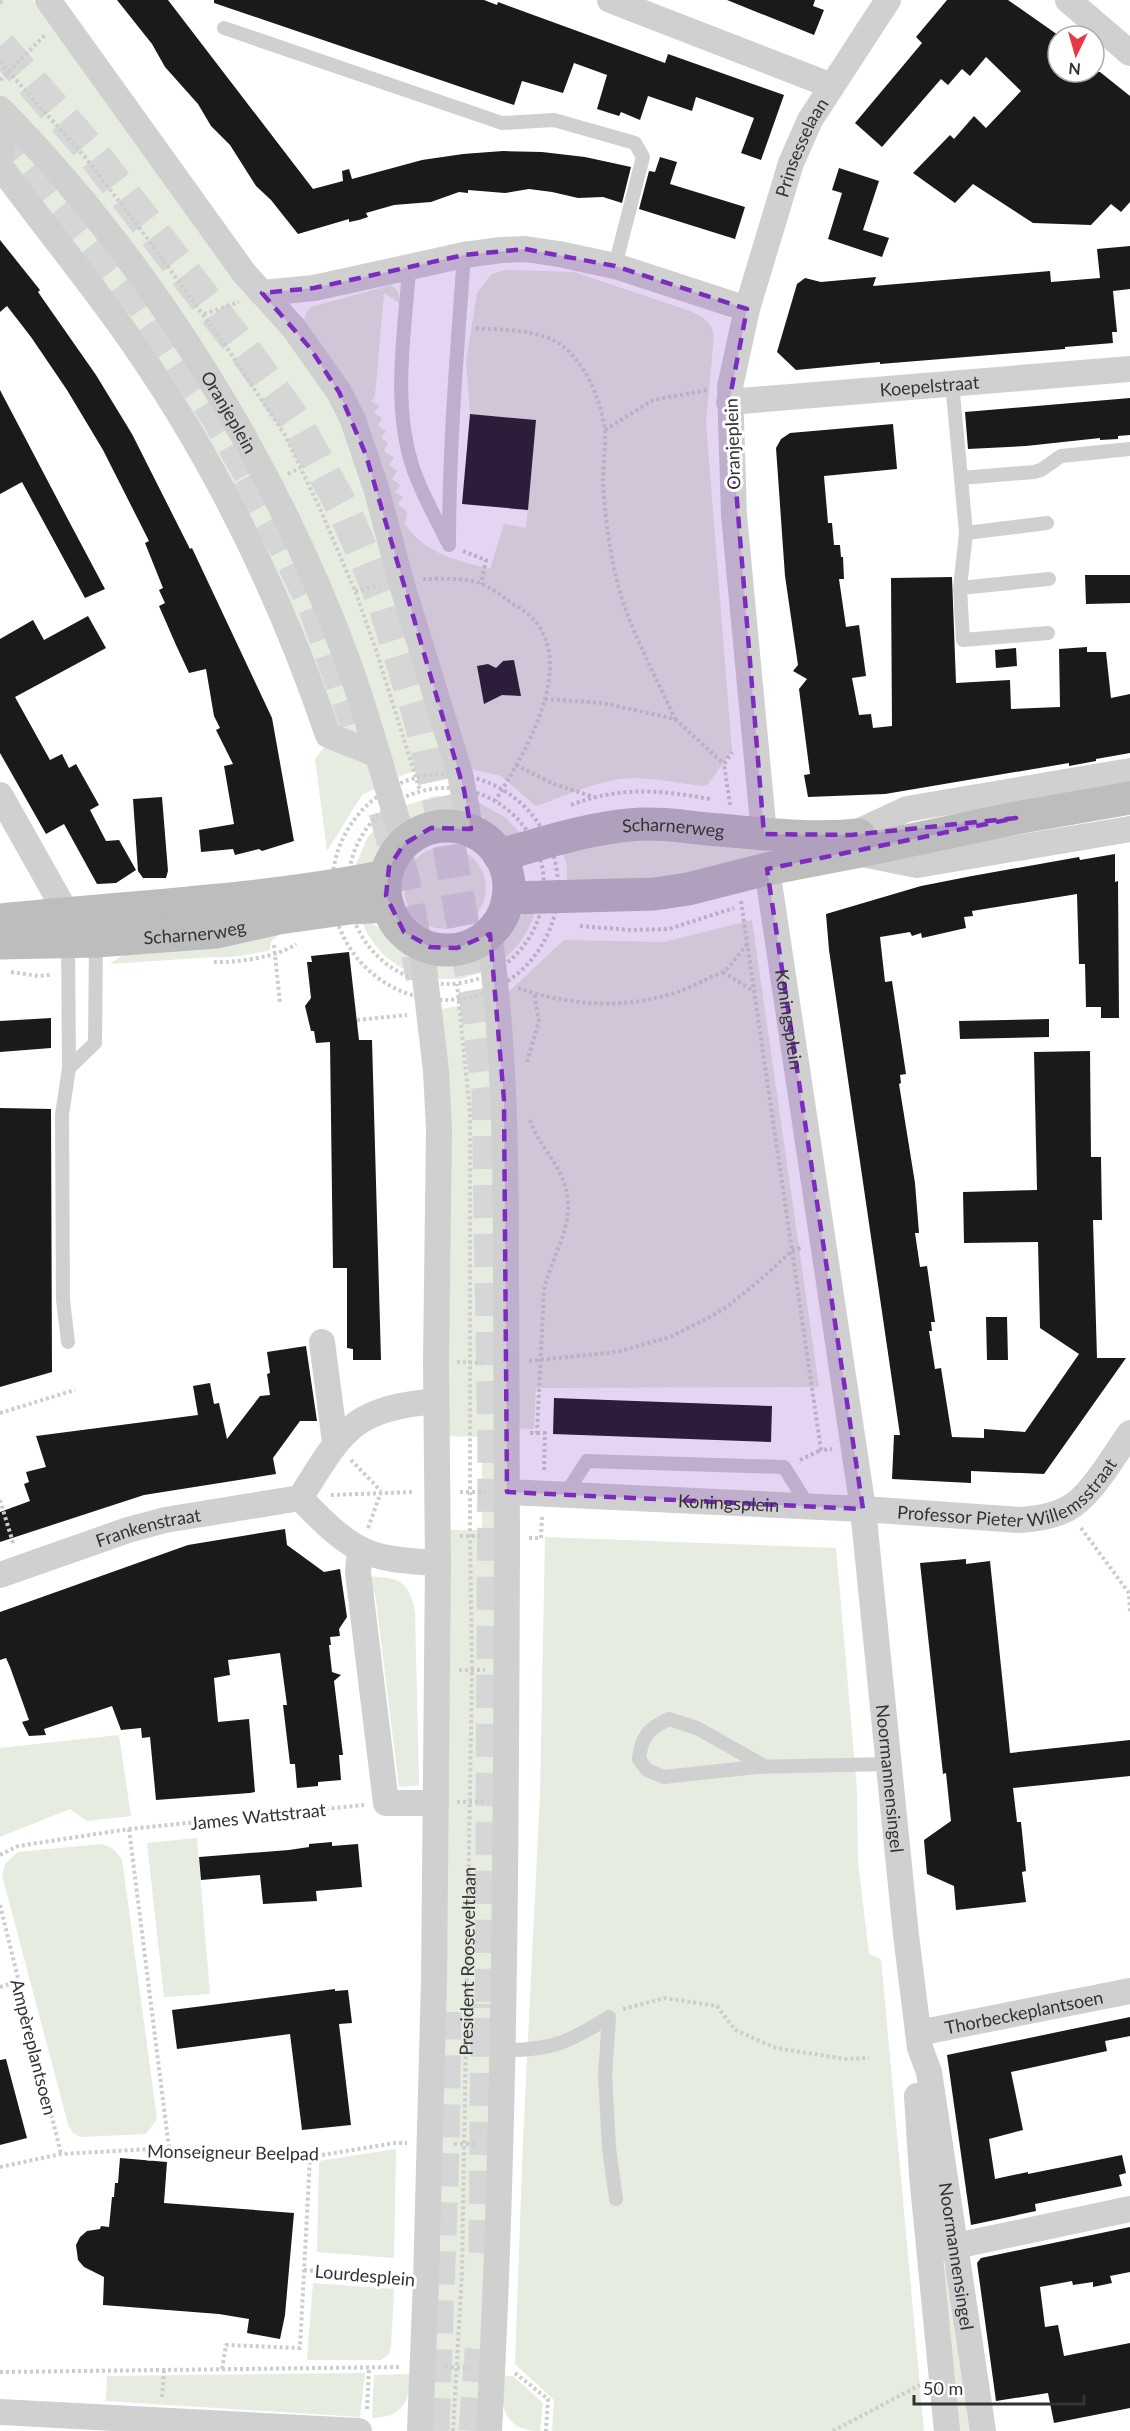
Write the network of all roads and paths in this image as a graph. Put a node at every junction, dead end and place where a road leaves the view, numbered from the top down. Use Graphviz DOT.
graph roads {
  1 [pos="4,0"];
  2 [pos="610,0"];
  3 [pos="888,0"];
  4 [pos="1068,0"];
  5 [pos="0,3"];
  6 [pos="55,9"];
  7 [pos="224,28"];
  8 [pos="1130,53"];
  9 [pos="0,80"];
  10 [pos="832,86"];
  11 [pos="3,112"];
  12 [pos="0,164"];
  13 [pos="464,255"];
  14 [pos="615,266"];
  15 [pos="409,268"];
  16 [pos="262,293"];
  17 [pos="747,309"];
  18 [pos="204,314"];
  19 [pos="459,327"];
  20 [pos="1130,369"];
  21 [pos="952,383"];
  22 [pos="729,394"];
  23 [pos="605,430"];
  24 [pos="1130,449"];
  25 [pos="961,478"];
  26 [pos="1047,523"];
  27 [pos="966,533"];
  28 [pos="449,545"];
  29 [pos="1049,579"];
  30 [pos="401,580"];
  31 [pos="481,584"];
  32 [pos="960,588"];
  33 [pos="1047,633"];
  34 [pos="545,699"];
  35 [pos="675,719"];
  36 [pos="754,722"];
  37 [pos="378,754"];
  38 [pos="724,764"];
  39 [pos="516,765"];
  40 [pos="1130,771"];
  41 [pos="464,790"];
  42 [pos="420,791"];
  43 [pos="0,795"];
  44 [pos="390,797"];
  45 [pos="594,797"];
  46 [pos="1130,798"];
  47 [pos="495,801"];
  48 [pos="524,826"];
  49 [pos="1130,829"];
  50 [pos="471,831"];
  51 [pos="749,832"];
  52 [pos="404,844"];
  53 [pos="853,844"];
  54 [pos="499,855"];
  55 [pos="351,861"];
  56 [pos="753,872"];
  57 [pos="387,891"];
  58 [pos="508,898"];
  59 [pos="330,899"];
  60 [pos="0,920"];
  61 [pos="489,932"];
  62 [pos="77,933"];
  63 [pos="748,942"];
  64 [pos="0,943"];
  65 [pos="421,943"];
  66 [pos="274,955"];
  67 [pos="495,971"];
  68 [pos="723,972"];
  69 [pos="56,974"];
  70 [pos="24,975"];
  71 [pos="457,984"];
  72 [pos="755,992"];
  73 [pos="534,993"];
  74 [pos="460,998"];
  75 [pos="280,1003"];
  76 [pos="429,1005"];
  77 [pos="357,1020"];
  78 [pos="525,1067"];
  79 [pos="69,1068"];
  80 [pos="528,1113"];
  81 [pos="824,1244"];
  82 [pos="793,1250"];
  83 [pos="68,1342"];
  84 [pos="322,1342"];
  85 [pos="540,1360"];
  86 [pos="436,1362"];
  87 [pos="471,1363"];
  88 [pos="506,1363"];
  89 [pos="75,1390"];
  90 [pos="436,1401"];
  91 [pos="0,1413"];
  92 [pos="1130,1432"];
  93 [pos="537,1433"];
  94 [pos="335,1442"];
  95 [pos="854,1446"];
  96 [pos="821,1450"];
  97 [pos="784,1467"];
  98 [pos="381,1492"];
  99 [pos="507,1492"];
  100 [pos="554,1495"];
  101 [pos="300,1498"];
  102 [pos="0,1500"];
  103 [pos="809,1507"];
  104 [pos="863,1509"];
  105 [pos="1067,1509"];
  106 [pos="360,1549"];
  107 [pos="438,1563"];
  108 [pos="10,1571"];
  109 [pos="1129,1602"];
  110 [pos="1130,1613"];
  111 [pos="435,1670"];
  112 [pos="472,1670"];
  113 [pos="507,1671"];
  114 [pos="889,1764"];
  115 [pos="766,1767"];
  116 [pos="471,1802"];
  117 [pos="506,1802"];
  118 [pos="386,1803"];
  119 [pos="436,1803"];
  120 [pos="129,1829"];
  121 [pos="0,1855"];
  122 [pos="0,1905"];
  123 [pos="18,1980"];
  124 [pos="0,1987"];
  125 [pos="1130,1991"];
  126 [pos="609,2017"];
  127 [pos="919,2040"];
  128 [pos="503,2050"];
  129 [pos="869,2058"];
  130 [pos="430,2144"];
  131 [pos="464,2144"];
  132 [pos="502,2145"];
  133 [pos="169,2148"];
  134 [pos="61,2154"];
  135 [pos="310,2157"];
  136 [pos="0,2167"];
  137 [pos="616,2199"];
  138 [pos="1130,2209"];
  139 [pos="942,2249"];
  140 [pos="304,2270"];
  141 [pos="426,2280"];
  142 [pos="423,2367"];
  143 [pos="369,2368"];
  144 [pos="222,2369"];
  145 [pos="0,2372"];
  146 [pos="944,2379"];
  147 [pos="0,2412"];
  148 [pos="132,2424"];
  149 [pos="362,2426"];
  150 [pos="420,2431"];
  151 [pos="453,2431"];
  152 [pos="489,2431"];
  153 [pos="833,2431"];
  154 [pos="947,2431"];
  155 [pos="983,2431"];
  1 -- 5 [label="path"];
  2 -- 10 [label="street"];
  3 -- 10 [label="street, Prinsesselaan"];
  4 -- 8 [label="street"];
  6 -- 9 [label="path"];
  6 -- 16 [label="street"];
  7 -- 14 [label="lane"];
  10 -- 17 [label="street, Prinsesselaan"];
  11 -- 12 [label="street, Oranjeplein"];
  11 -- 37 [label="street, Oranjeplein"];
  12 -- 37 [label="street, Oranjeplein"];
  13 -- 14 [label="street"];
  13 -- 15 [label="street"];
  13 -- 19 [label="lane"];
  14 -- 17 [label="street"];
  15 -- 16 [label="street"];
  15 -- 28 [label="lane"];
  16 -- 18 [label="path"];
  16 -- 30 [label="street"];
  17 -- 22 [label="street, Oranjeplein"];
  19 -- 23 [label="path"];
  19 -- 28 [label="lane"];
  20 -- 21 [label="street, Koepelstraat"];
  21 -- 22 [label="street, Koepelstraat"];
  21 -- 25 [label="lane"];
  22 -- 23 [label="path"];
  22 -- 36 [label="street, Oranjeplein"];
  23 -- 35 [label="path"];
  24 -- 25 [label="lane"];
  25 -- 27 [label="lane"];
  26 -- 27 [label="lane"];
  27 -- 32 [label="lane"];
  28 -- 31 [label="path"];
  29 -- 32 [label="lane"];
  30 -- 31 [label="path"];
  30 -- 41 [label="street"];
  31 -- 34 [label="path"];
  32 -- 33 [label="lane"];
  34 -- 35 [label="path"];
  34 -- 39 [label="path"];
  35 -- 38 [label="path"];
  36 -- 38 [label="path"];
  36 -- 51 [label="street, Oranjeplein"];
  37 -- 44 [label="street, Oranjeplein"];
  38 -- 51 [label="path"];
  39 -- 45 [label="path"];
  39 -- 47 [label="path"];
  40 -- 53 [label="street, Scharnerweg"];
  41 -- 42 [label="path"];
  41 -- 47 [label="path"];
  41 -- 50 [label="street"];
  42 -- 44 [label="path"];
  42 -- 44 [label="path"];
  43 -- 62 [label="street"];
  44 -- 52 [label="street, Oranjeplein"];
  44 -- 55 [label="path"];
  44 -- 59 [label="path"];
  46 -- 53 [label="street, Scharnerweg"];
  47 -- 48 [label="path"];
  49 -- 53 [label="street, Scharnerweg"];
  50 -- 52 [label="street"];
  50 -- 54 [label="street"];
  51 -- 53 [label="street, Scharnerweg"];
  51 -- 54 [label="street, Scharnerweg"];
  52 -- 57 [label="street"];
  53 -- 56 [label="street, Scharnerweg"];
  54 -- 58 [label="street"];
  56 -- 58 [label="street, Scharnerweg"];
  56 -- 63 [label="path"];
  56 -- 81 [label="street, Koningsplein"];
  57 -- 59 [label="street, Scharnerweg"];
  57 -- 65 [label="street"];
  58 -- 61 [label="street"];
  59 -- 62 [label="street, Scharnerweg"];
  59 -- 76 [label="path"];
  60 -- 62 [label="street, Scharnerweg"];
  61 -- 65 [label="street"];
  61 -- 67 [label="street"];
  62 -- 64 [label="street, Scharnerweg"];
  62 -- 79 [label="lane"];
  62 -- 79 [label="lane"];
  63 -- 68 [label="path"];
  63 -- 72 [label="path"];
  65 -- 76 [label="street"];
  66 -- 75 [label="path"];
  67 -- 73 [label="path"];
  67 -- 88 [label="street"];
  68 -- 72 [label="path"];
  68 -- 73 [label="path"];
  69 -- 70 [label="path"];
  71 -- 74 [label="path"];
  72 -- 82 [label="path"];
  73 -- 78 [label="path"];
  74 -- 76 [label="path"];
  74 -- 87 [label="path"];
  76 -- 77 [label="path"];
  76 -- 86 [label="street"];
  79 -- 83 [label="lane"];
  80 -- 85 [label="path"];
  81 -- 82 [label="path"];
  81 -- 95 [label="street, Koningsplein"];
  82 -- 85 [label="path"];
  82 -- 96 [label="path"];
  84 -- 94 [label="street"];
  85 -- 88 [label="path"];
  86 -- 87 [label="path"];
  86 -- 90 [label="street"];
  87 -- 88 [label="path"];
  87 -- 112 [label="path, President Rooseveltlaan"];
  88 -- 99 [label="street"];
  89 -- 91 [label="path"];
  90 -- 94 [label="street"];
  90 -- 107 [label="street, President Rooseveltlaan"];
  92 -- 105 [label="street, Professor Pieter Willemsstraat"];
  93 -- 100 [label="path"];
  94 -- 98 [label="path"];
  94 -- 101 [label="street"];
  95 -- 96 [label="path"];
  95 -- 104 [label="street, Koningsplein"];
  96 -- 97 [label="path"];
  97 -- 100 [label="lane"];
  97 -- 103 [label="lane"];
  98 -- 101 [label="path"];
  98 -- 106 [label="path"];
  99 -- 100 [label="street, Koningsplein"];
  99 -- 113 [label="street, President Rooseveltlaan"];
  100 -- 103 [label="street, Koningsplein"];
  101 -- 106 [label="street"];
  101 -- 108 [label="street, Frankenstraat"];
  102 -- 108 [label="path"];
  103 -- 104 [label="street, Koningsplein"];
  104 -- 105 [label="street, Professor Pieter Willemsstraat"];
  104 -- 114 [label="street, Noormannensingel"];
  105 -- 109 [label="path"];
  106 -- 107 [label="street"];
  106 -- 118 [label="street"];
  107 -- 111 [label="street, President Rooseveltlaan"];
  109 -- 110 [label="path"];
  111 -- 112 [label="path"];
  111 -- 119 [label="street, President Rooseveltlaan"];
  112 -- 113 [label="path"];
  112 -- 116 [label="path, President Rooseveltlaan"];
  113 -- 117 [label="street, President Rooseveltlaan"];
  114 -- 115 [label="lane"];
  114 -- 127 [label="street, Noormannensingel"];
  115 -- 115 [label="lane"];
  116 -- 117 [label="path"];
  116 -- 119 [label="path"];
  116 -- 131 [label="path, President Rooseveltlaan"];
  117 -- 128 [label="street, President Rooseveltlaan"];
  118 -- 119 [label="street"];
  118 -- 120 [label="path, James Wattstraat"];
  119 -- 130 [label="street, President Rooseveltlaan"];
  120 -- 121 [label="path"];
  120 -- 133 [label="path"];
  122 -- 123 [label="path, Ampèreplantsoen"];
  123 -- 124 [label="path"];
  123 -- 134 [label="path, Ampèreplantsoen"];
  125 -- 127 [label="street, Thorbeckeplantsoen"];
  126 -- 128 [label="lane"];
  126 -- 129 [label="path"];
  126 -- 137 [label="lane"];
  127 -- 139 [label="street, Noormannensingel"];
  128 -- 132 [label="street, President Rooseveltlaan"];
  130 -- 131 [label="path, Monseigneur Beelpad"];
  130 -- 135 [label="path, Monseigneur Beelpad"];
  130 -- 141 [label="street, President Rooseveltlaan"];
  131 -- 132 [label="path, Monseigneur Beelpad"];
  131 -- 151 [label="path, President Rooseveltlaan"];
  132 -- 152 [label="street, President Rooseveltlaan"];
  133 -- 134 [label="path, Monseigneur Beelpad"];
  133 -- 135 [label="path, Monseigneur Beelpad"];
  134 -- 136 [label="path, Monseigneur Beelpad"];
  135 -- 140 [label="path"];
  138 -- 139 [label="street"];
  139 -- 146 [label="street, Noormannensingel"];
  139 -- 155 [label="street, Noormannensingel"];
  140 -- 141 [label="path, Lourdesplein"];
  140 -- 144 [label="path"];
  141 -- 142 [label="street, President Rooseveltlaan"];
  142 -- 143 [label="path"];
  142 -- 150 [label="street, President Rooseveltlaan"];
  143 -- 144 [label="path"];
  143 -- 149 [label="path"];
  144 -- 145 [label="path"];
  146 -- 153 [label="path"];
  146 -- 154 [label="street, Noormannensingel"];
  147 -- 148 [label="street"];
  148 -- 149 [label="street"];
}
